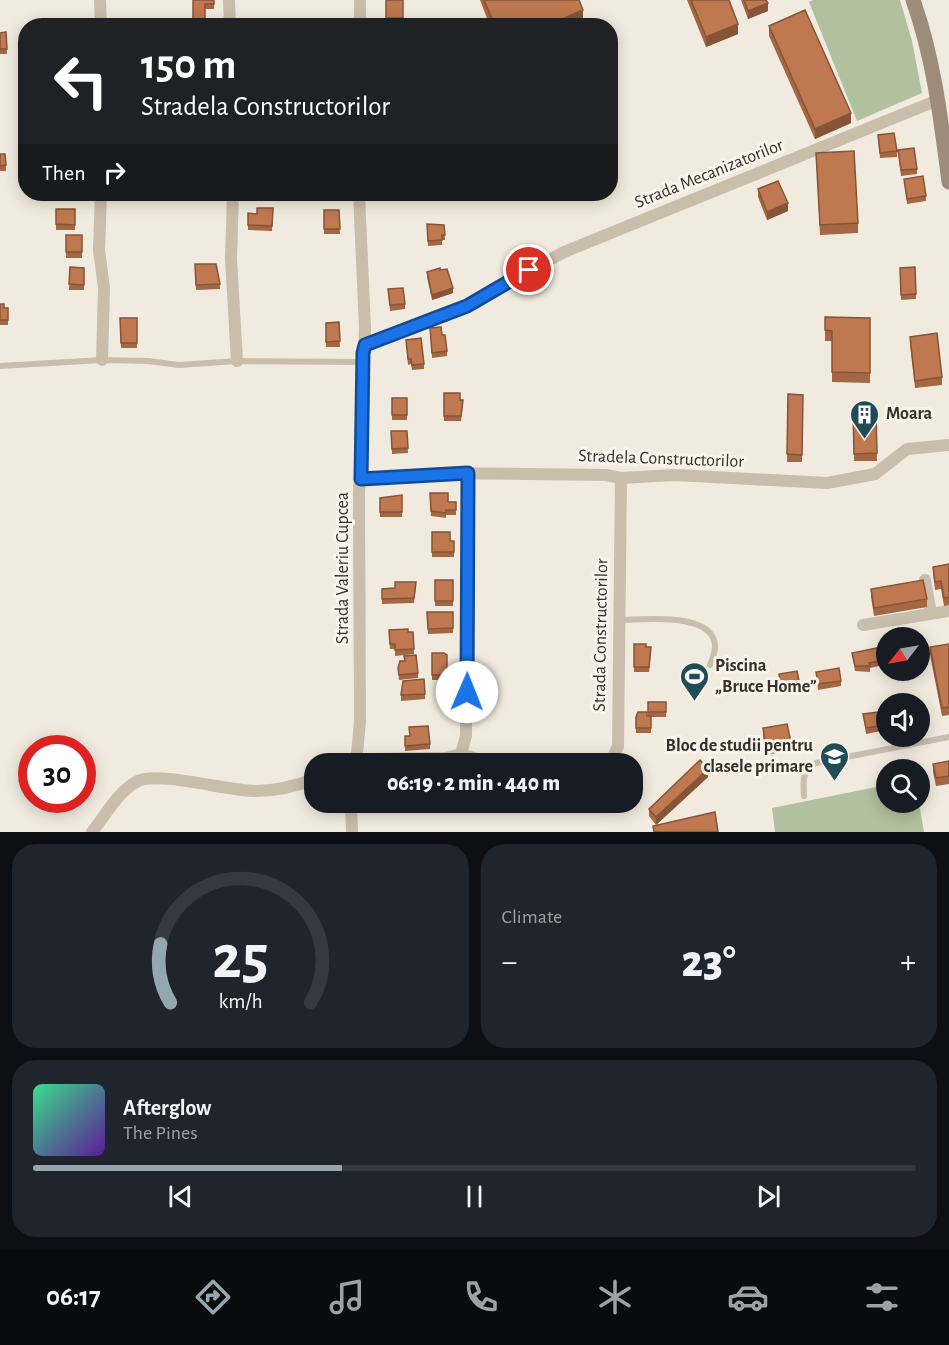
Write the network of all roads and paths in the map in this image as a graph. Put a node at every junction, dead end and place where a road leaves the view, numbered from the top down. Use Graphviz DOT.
graph roads {
  1 [pos="100,0"];
  2 [pos="229,0"];
  3 [pos="360,0"];
  4 [pos="913,0"];
  5 [pos="101,18"];
  6 [pos="230,18"];
  7 [pos="360,18"];
  8 [pos="938,100"];
  9 [pos="949,182"];
  10 [pos="101,201"];
  11 [pos="233,201"];
  12 [pos="359,201"];
  13 [pos="365,345"];
  14 [pos="102,360"];
  15 [pos="237,361"];
  16 [pos="362,362"];
  17 [pos="0,366"];
  18 [pos="949,445"];
  19 [pos="468,473"];
  20 [pos="621,478"];
  21 [pos="361,479"];
  22 [pos="925,580"];
  23 [pos="949,611"];
  24 [pos="931,614"];
  25 [pos="620,620"];
  26 [pos="863,625"];
  27 [pos="710,665"];
  28 [pos="949,737"];
  29 [pos="357,753"];
  30 [pos="461,753"];
  31 [pos="616,753"];
  32 [pos="304,783"];
  33 [pos="804,796"];
  34 [pos="351,813"];
  35 [pos="92,832"];
  36 [pos="352,832"];
  1 -- 5 [label="street"];
  2 -- 6 [label="street"];
  3 -- 7 [label="street"];
  4 -- 8 [label="street"];
  8 -- 9 [label="street"];
  8 -- 13 [label="street, Strada Mecanizatorilor"];
  10 -- 14 [label="street"];
  11 -- 15 [label="street"];
  12 -- 13 [label="street, Strada Valeriu Cupcea"];
  13 -- 16 [label="street, Strada Valeriu Cupcea"];
  14 -- 15 [label="lane"];
  14 -- 17 [label="lane"];
  15 -- 16 [label="lane"];
  16 -- 21 [label="street, Strada Valeriu Cupcea"];
  18 -- 20 [label="street, Stradela Constructorilor"];
  19 -- 20 [label="street, Stradela Constructorilor"];
  19 -- 21 [label="street, Stradela Constructorilor"];
  19 -- 30 [label="street"];
  20 -- 25 [label="street, Strada Constructorilor"];
  21 -- 29 [label="street, Strada Valeriu Cupcea"];
  22 -- 24 [label="street"];
  23 -- 24 [label="street"];
  24 -- 26 [label="street"];
  25 -- 27 [label="lane"];
  25 -- 31 [label="street, Strada Constructorilor"];
  28 -- 33 [label="lane"];
  32 -- 35 [label="street"];
  34 -- 36 [label="street"];
}
